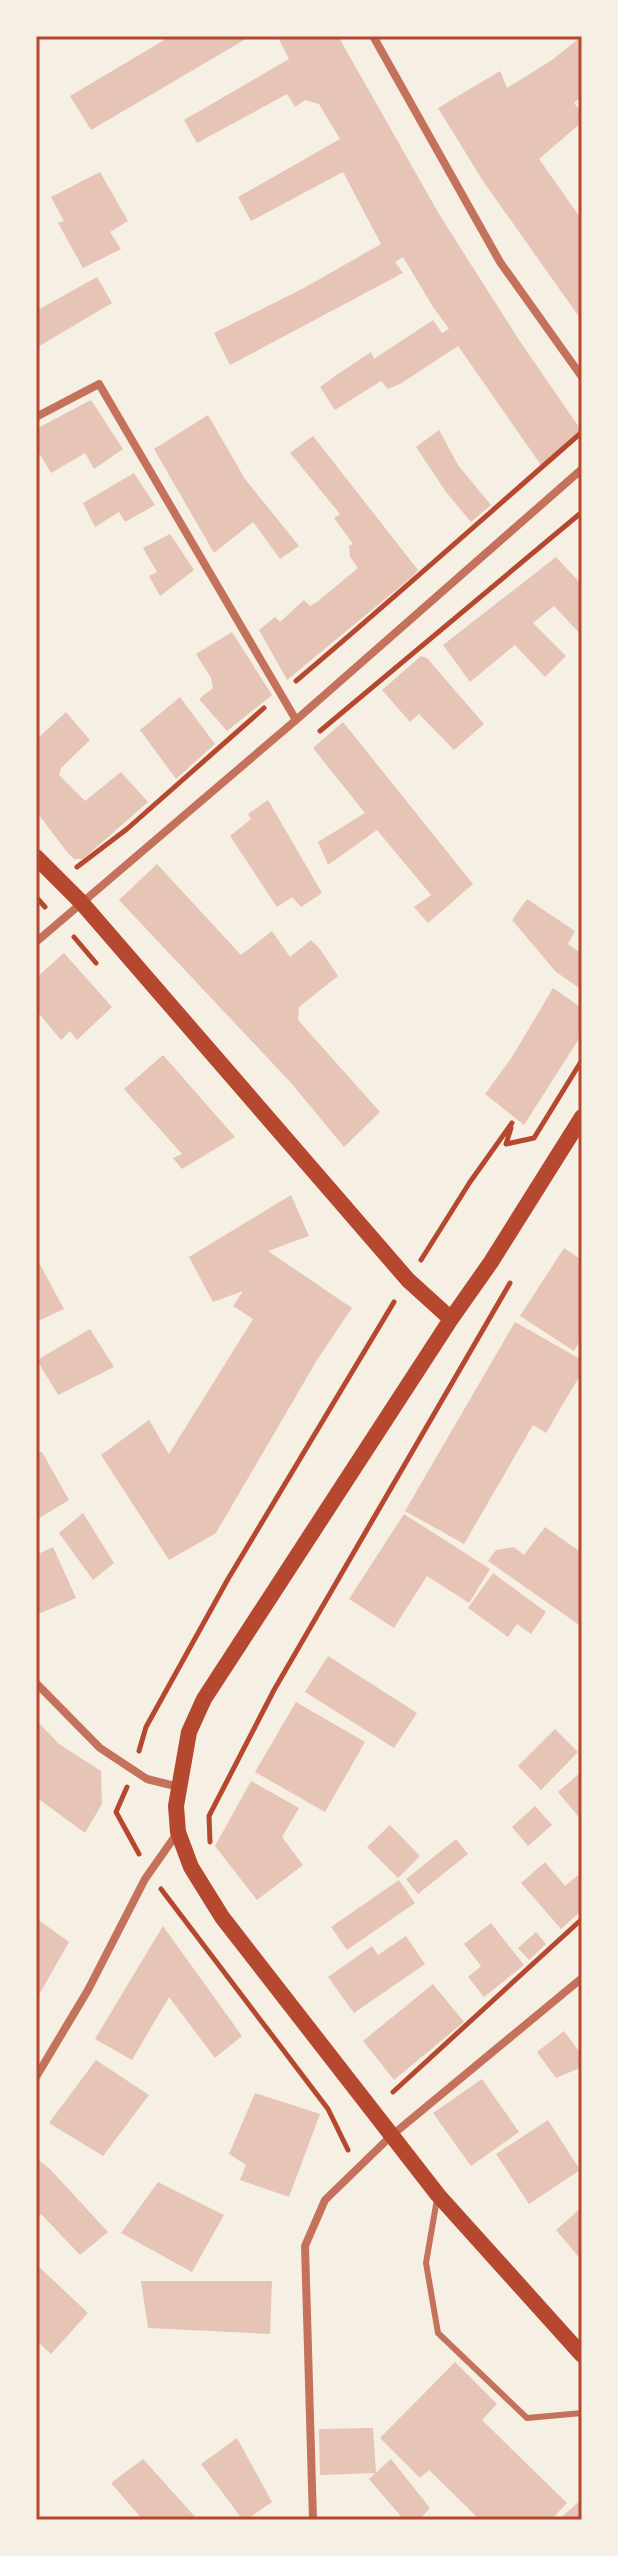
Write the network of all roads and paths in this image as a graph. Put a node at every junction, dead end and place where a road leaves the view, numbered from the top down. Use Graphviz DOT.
graph roads {
  1 [pos="373,36"];
  2 [pos="582,377"];
  3 [pos="36,417"];
  4 [pos="582,432"];
  5 [pos="582,469"];
  6 [pos="280,694"];
  7 [pos="296,720"];
  8 [pos="36,857"];
  9 [pos="70,872"];
  10 [pos="81,902"];
  11 [pos="36,942"];
  12 [pos="582,1060"];
  13 [pos="582,1117"];
  14 [pos="517,1271"];
  15 [pos="408,1280"];
  16 [pos="451,1319"];
  17 [pos="36,1683"];
  18 [pos="134,1770"];
  19 [pos="179,1787"];
  20 [pos="178,1832"];
  21 [pos="210,1854"];
  22 [pos="149,1873"];
  23 [pos="582,1919"];
  24 [pos="582,1978"];
  25 [pos="36,2077"];
  26 [pos="383,2080"];
  27 [pos="393,2092"];
  28 [pos="418,2115"];
  29 [pos="391,2136"];
  30 [pos="357,2169"];
  31 [pos="438,2195"];
  32 [pos="582,2355"];
  33 [pos="582,2413"];
  34 [pos="313,2520"];
  1 -- 2 [label="street"];
  3 -- 6 [label="street"];
  4 -- 6 [label="path"];
  5 -- 7 [label="street"];
  6 -- 7 [label="street"];
  6 -- 9 [label="path"];
  7 -- 10 [label="street"];
  8 -- 10 [label="main road"];
  10 -- 11 [label="street"];
  10 -- 15 [label="main road"];
  12 -- 15 [label="path"];
  13 -- 16 [label="main road"];
  14 -- 21 [label="path"];
  15 -- 16 [label="main road"];
  15 -- 18 [label="path"];
  16 -- 19 [label="main road"];
  17 -- 18 [label="street"];
  18 -- 19 [label="street"];
  18 -- 22 [label="path"];
  19 -- 20 [label="main road"];
  20 -- 22 [label="street"];
  20 -- 29 [label="main road"];
  22 -- 25 [label="street"];
  22 -- 30 [label="path"];
  23 -- 27 [label="path"];
  24 -- 28 [label="street"];
  26 -- 27 [label="path"];
  27 -- 28 [label="path"];
  28 -- 29 [label="street"];
  29 -- 30 [label="street"];
  29 -- 31 [label="main road"];
  30 -- 34 [label="street"];
  31 -- 32 [label="main road"];
  31 -- 33 [label="lane"];
}
